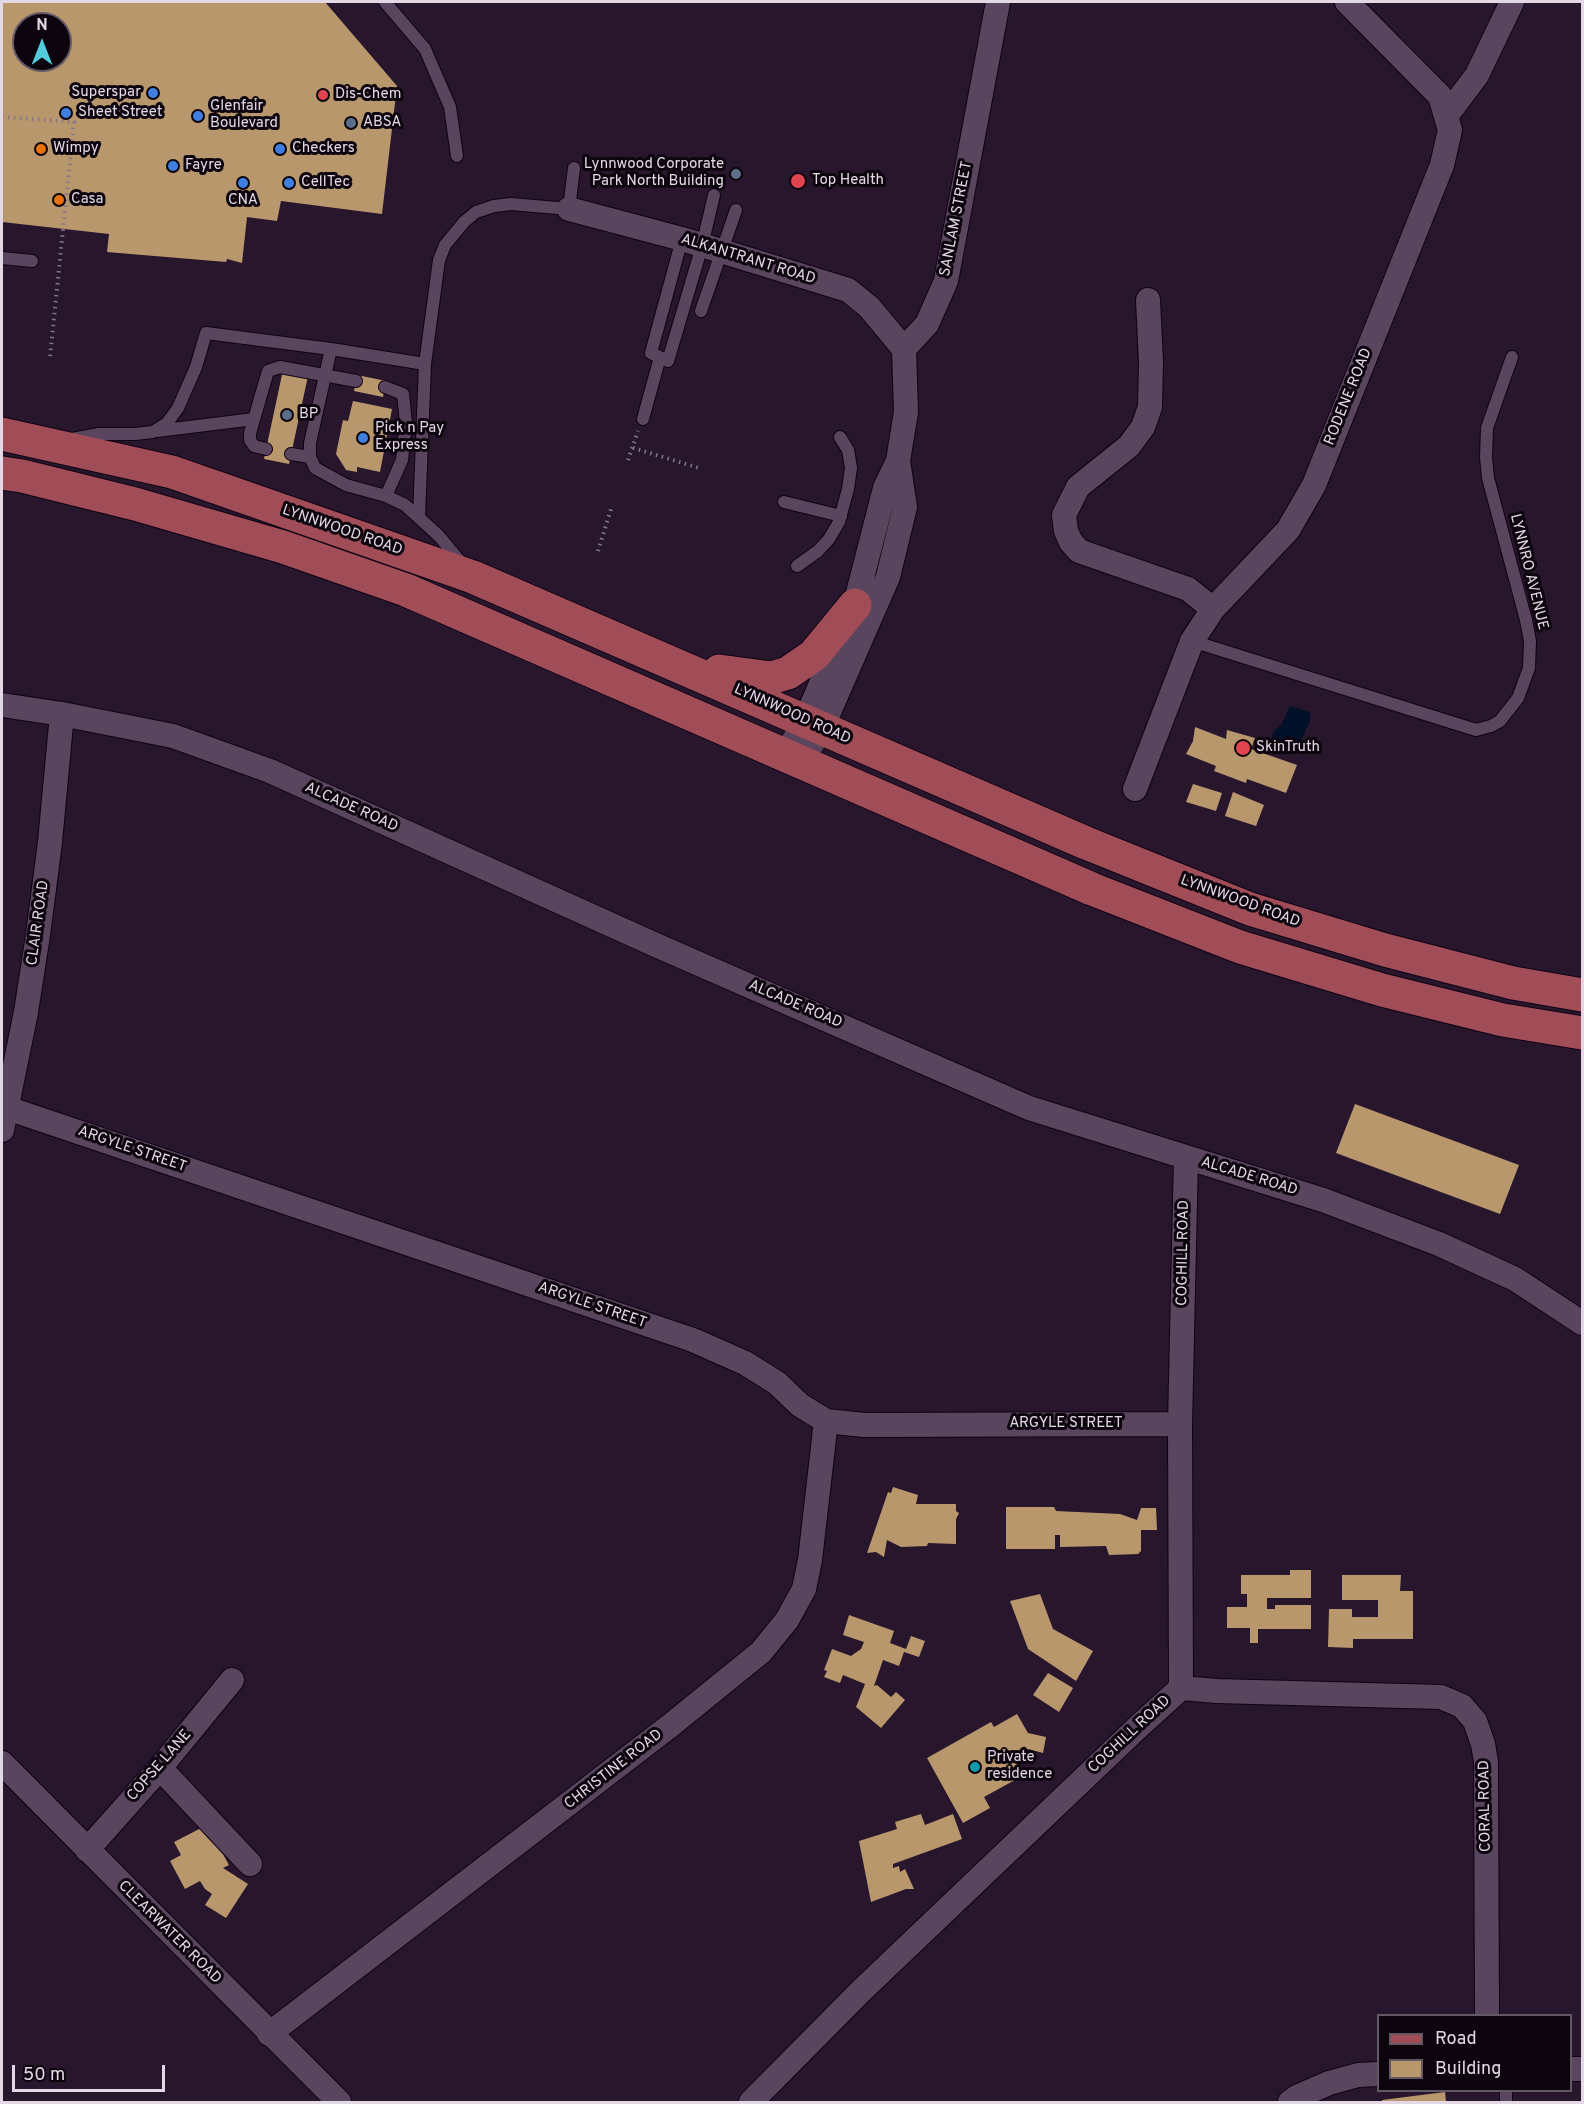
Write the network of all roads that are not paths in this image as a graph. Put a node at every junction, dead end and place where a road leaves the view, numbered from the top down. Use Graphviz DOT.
graph roads {
  1 [pos="385,2"];
  2 [pos="998,2"];
  3 [pos="1347,2"];
  4 [pos="1512,2"];
  5 [pos="1447,116"];
  6 [pos="457,156"];
  7 [pos="573,168"];
  8 [pos="714,195"];
  9 [pos="569,209"];
  10 [pos="735,210"];
  11 [pos="702,246"];
  12 [pos="2,258"];
  13 [pos="32,261"];
  14 [pos="666,300"];
  15 [pos="1148,300"];
  16 [pos="685,306"];
  17 [pos="701,311"];
  18 [pos="331,349"];
  19 [pos="904,349"];
  20 [pos="660,357"];
  21 [pos="1512,357"];
  22 [pos="425,364"];
  23 [pos="326,375"];
  24 [pos="356,381"];
  25 [pos="385,387"];
  26 [pos="254,419"];
  27 [pos="643,419"];
  28 [pos="153,432"];
  29 [pos="2,434"];
  30 [pos="840,437"];
  31 [pos="47,442"];
  32 [pos="266,449"];
  33 [pos="291,454"];
  34 [pos="310,457"];
  35 [pos="898,461"];
  36 [pos="2,473"];
  37 [pos="386,496"];
  38 [pos="784,502"];
  39 [pos="841,516"];
  40 [pos="419,517"];
  41 [pos="796,566"];
  42 [pos="473,577"];
  43 [pos="855,605"];
  44 [pos="1213,609"];
  45 [pos="1192,641"];
  46 [pos="673,662"];
  47 [pos="2,705"];
  48 [pos="62,714"];
  49 [pos="814,724"];
  50 [pos="793,758"];
  51 [pos="1135,789"];
  52 [pos="1582,995"];
  53 [pos="1582,1033"];
  54 [pos="4,1119"];
  55 [pos="1186,1157"];
  56 [pos="1582,1323"];
  57 [pos="826,1421"];
  58 [pos="1180,1424"];
  59 [pos="232,1680"];
  60 [pos="1181,1688"];
  61 [pos="2,1763"];
  62 [pos="160,1768"];
  63 [pos="87,1850"];
  64 [pos="250,1864"];
  65 [pos="1487,2014"];
  66 [pos="269,2034"];
  67 [pos="1377,2074"];
  68 [pos="339,2103"];
  69 [pos="751,2103"];
  70 [pos="1290,2103"];
  1 -- 6 [label="lane"];
  2 -- 19 [label="street, SANLAM STREET"];
  3 -- 5 [label="street, RODENE ROAD"];
  4 -- 5 [label="street"];
  5 -- 44 [label="street, RODENE ROAD"];
  7 -- 9 [label="lane"];
  8 -- 11 [label="lane"];
  9 -- 11 [label="street, ALKANTRANT ROAD"];
  9 -- 22 [label="lane"];
  10 -- 11 [label="lane"];
  11 -- 14 [label="lane"];
  11 -- 16 [label="lane"];
  11 -- 17 [label="lane"];
  11 -- 19 [label="street, ALKANTRANT ROAD"];
  12 -- 13 [label="lane"];
  14 -- 16 [label="lane"];
  14 -- 20 [label="lane"];
  15 -- 44 [label="street"];
  16 -- 20 [label="lane"];
  18 -- 22 [label="lane"];
  18 -- 23 [label="lane"];
  18 -- 28 [label="lane"];
  19 -- 35 [label="street"];
  20 -- 27 [label="lane"];
  21 -- 45 [label="lane, LYNNRO AVENUE"];
  22 -- 40 [label="lane"];
  23 -- 24 [label="lane"];
  23 -- 26 [label="lane"];
  23 -- 34 [label="lane"];
  25 -- 37 [label="lane"];
  26 -- 28 [label="lane"];
  26 -- 32 [label="lane"];
  28 -- 31 [label="lane"];
  29 -- 31 [label="main road, LYNNWOOD ROAD"];
  30 -- 39 [label="lane"];
  31 -- 42 [label="main road, LYNNWOOD ROAD"];
  33 -- 34 [label="lane"];
  34 -- 37 [label="lane"];
  35 -- 43 [label="street"];
  35 -- 49 [label="street"];
  36 -- 50 [label="main road"];
  37 -- 40 [label="lane"];
  38 -- 39 [label="lane"];
  39 -- 41 [label="lane"];
  40 -- 42 [label="lane"];
  42 -- 46 [label="main road, LYNNWOOD ROAD"];
  43 -- 46 [label="main road"];
  43 -- 49 [label="street"];
  44 -- 45 [label="street, RODENE ROAD"];
  45 -- 51 [label="street, RODENE ROAD"];
  46 -- 49 [label="main road, LYNNWOOD ROAD"];
  47 -- 48 [label="street, ALCADE ROAD"];
  48 -- 54 [label="street, CLAIR ROAD"];
  48 -- 55 [label="street, ALCADE ROAD"];
  49 -- 50 [label="street"];
  49 -- 52 [label="main road, LYNNWOOD ROAD"];
  50 -- 53 [label="main road"];
  54 -- 57 [label="street, ARGYLE STREET"];
  55 -- 56 [label="street, ALCADE ROAD"];
  55 -- 58 [label="street, COGHILL ROAD"];
  57 -- 58 [label="street, ARGYLE STREET"];
  57 -- 66 [label="street, CHRISTINE ROAD"];
  58 -- 60 [label="street, COGHILL ROAD"];
  59 -- 62 [label="street, COPSE LANE"];
  60 -- 65 [label="street, CORAL ROAD"];
  60 -- 69 [label="street, COGHILL ROAD"];
  61 -- 63 [label="street, CLEARWATER ROAD"];
  62 -- 63 [label="street, COPSE LANE"];
  62 -- 64 [label="street"];
  63 -- 66 [label="street, CLEARWATER ROAD"];
  66 -- 68 [label="street, CLEARWATER ROAD"];
  67 -- 70 [label="street"];
}
